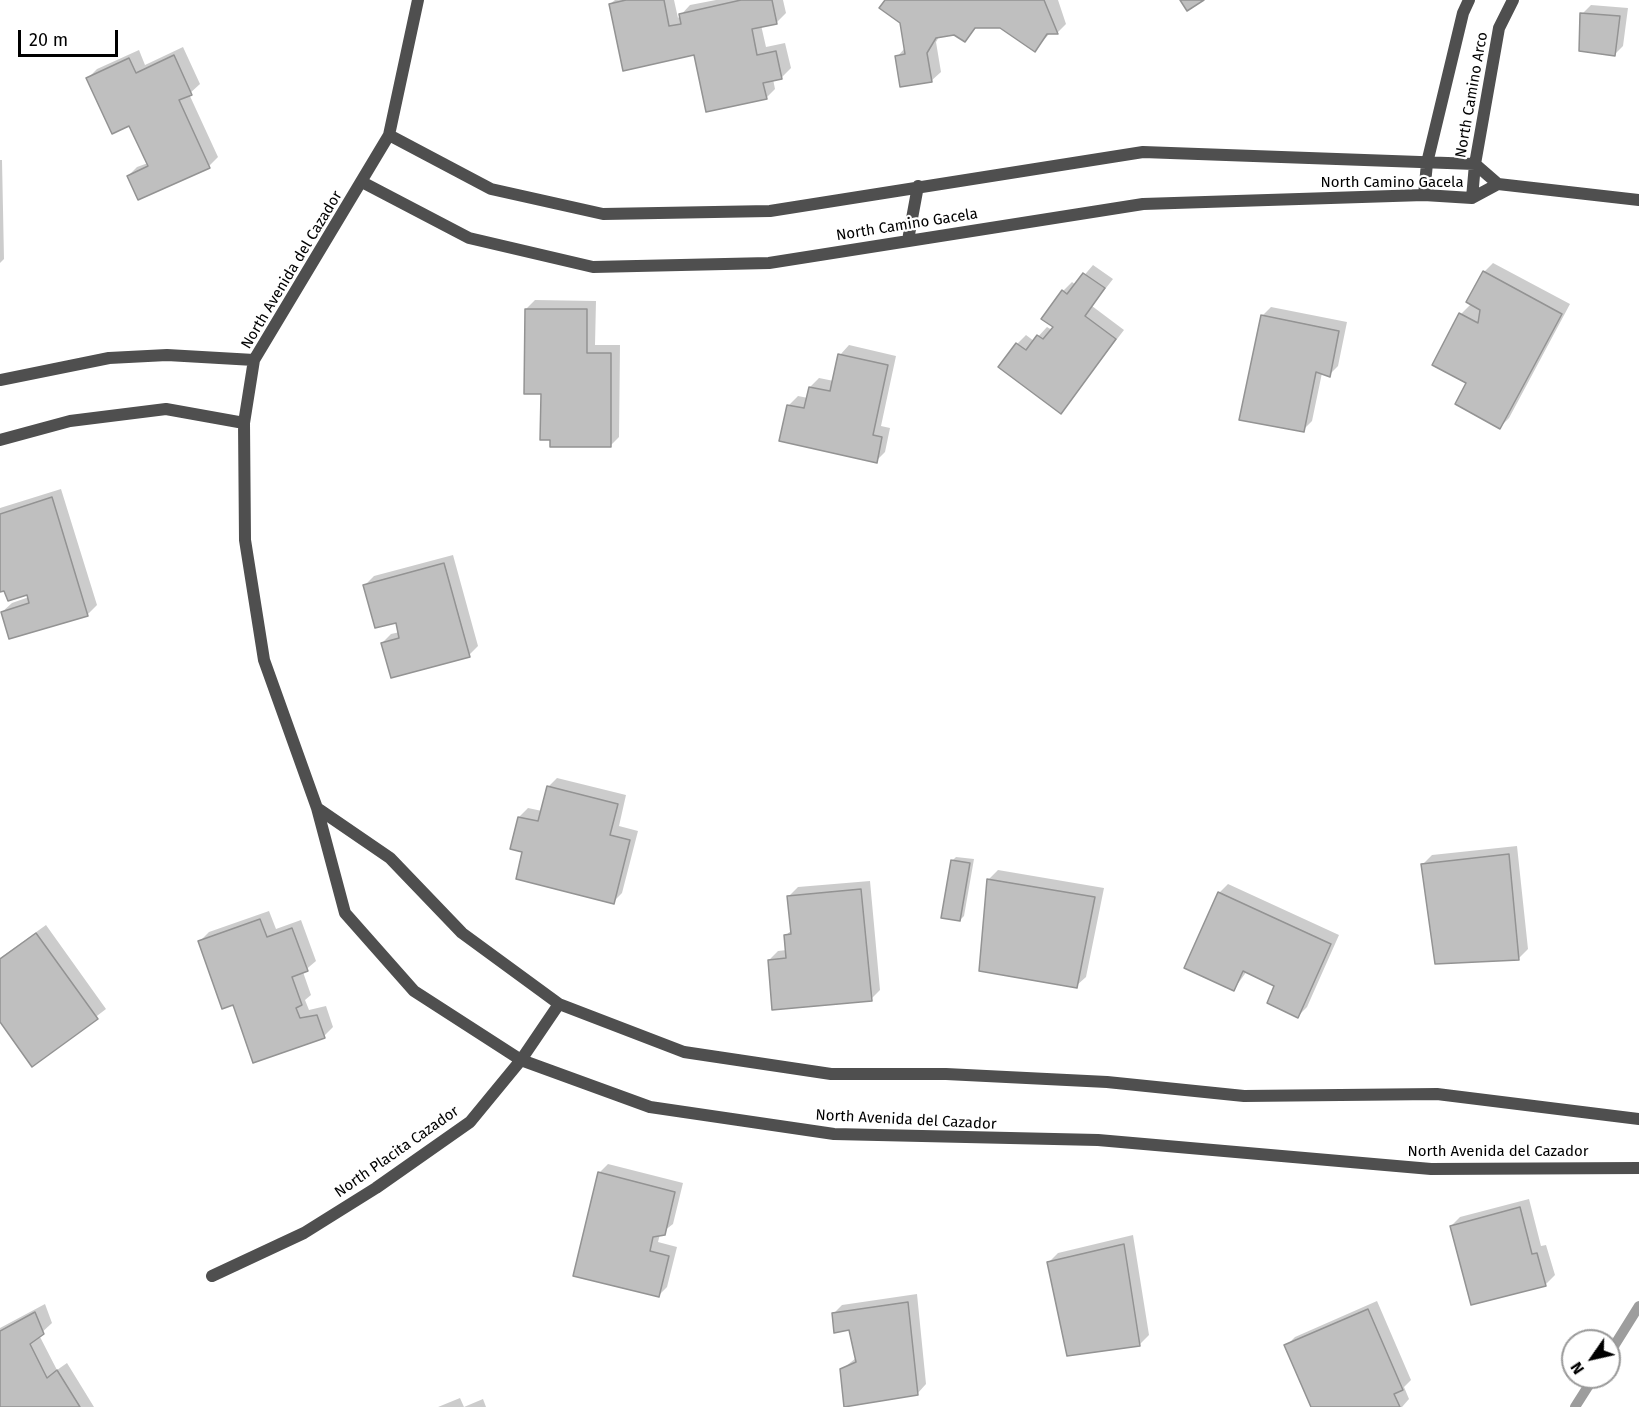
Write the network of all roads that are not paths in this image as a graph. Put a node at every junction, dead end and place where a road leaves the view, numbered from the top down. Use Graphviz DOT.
graph roads {
  1 [pos="417,0"];
  2 [pos="1469,0"];
  3 [pos="1513,0"];
  4 [pos="389,135"];
  5 [pos="1427,163"];
  6 [pos="1475,164"];
  7 [pos="362,182"];
  8 [pos="1498,184"];
  9 [pos="918,186"];
  10 [pos="1424,195"];
  11 [pos="1472,198"];
  12 [pos="1639,200"];
  13 [pos="908,240"];
  14 [pos="254,360"];
  15 [pos="0,380"];
  16 [pos="244,423"];
  17 [pos="0,440"];
  18 [pos="317,808"];
  19 [pos="559,1004"];
  20 [pos="521,1060"];
  21 [pos="1639,1119"];
  22 [pos="1639,1168"];
  23 [pos="212,1276"];
  1 -- 4 [label="street, North Avenida del Cazador"];
  2 -- 5 [label="street, North Camino Arco"];
  3 -- 6 [label="street, North Camino Arco"];
  4 -- 7 [label="street, North Avenida del Cazador"];
  4 -- 9 [label="street, North Camino Gacela"];
  5 -- 6 [label="street, North Camino Gacela"];
  5 -- 9 [label="street, North Camino Gacela"];
  5 -- 10 [label="street, North Camino Arco"];
  6 -- 8 [label="street"];
  6 -- 11 [label="street, North Camino Arco"];
  7 -- 13 [label="street, North Camino Gacela"];
  7 -- 14 [label="street, North Avenida del Cazador"];
  8 -- 11 [label="street"];
  8 -- 12 [label="street"];
  9 -- 13 [label="street"];
  10 -- 11 [label="street, North Camino Gacela"];
  10 -- 13 [label="street, North Camino Gacela"];
  14 -- 15 [label="street"];
  14 -- 16 [label="street, North Avenida del Cazador"];
  16 -- 17 [label="street"];
  16 -- 18 [label="street, North Avenida del Cazador"];
  18 -- 19 [label="street"];
  18 -- 20 [label="street, North Avenida del Cazador"];
  19 -- 20 [label="street, North Placita Cazador"];
  19 -- 21 [label="street"];
  20 -- 22 [label="street, North Avenida del Cazador"];
  20 -- 23 [label="street, North Placita Cazador"];
}
